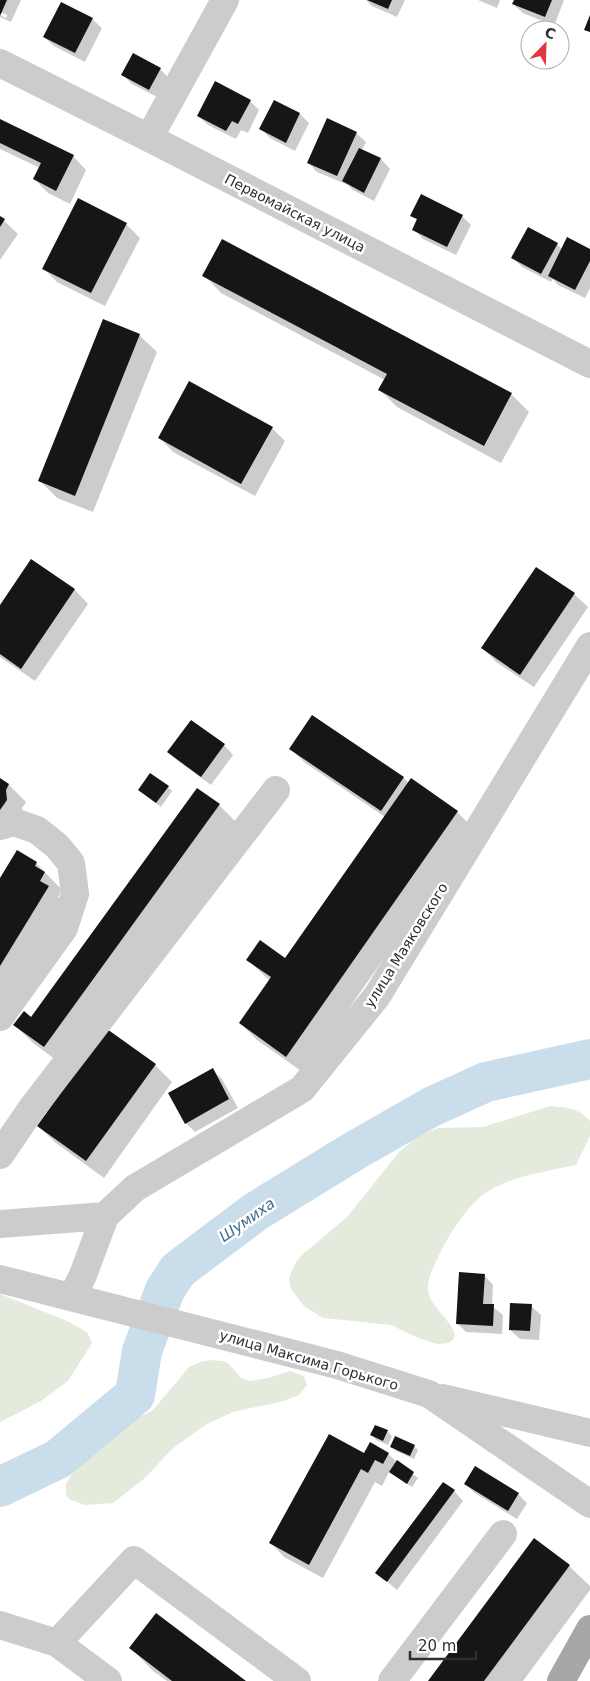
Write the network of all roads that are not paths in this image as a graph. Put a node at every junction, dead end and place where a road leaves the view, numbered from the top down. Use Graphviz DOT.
graph roads {
  1 [pos="225,0"];
  2 [pos="0,63"];
  3 [pos="149,138"];
  4 [pos="590,364"];
  5 [pos="590,646"];
  6 [pos="276,790"];
  7 [pos="0,826"];
  8 [pos="0,1017"];
  9 [pos="0,1155"];
  10 [pos="105,1216"];
  11 [pos="0,1224"];
  12 [pos="0,1279"];
  13 [pos="72,1297"];
  14 [pos="428,1394"];
  15 [pos="590,1433"];
  16 [pos="590,1504"];
  17 [pos="503,1534"];
  18 [pos="0,1625"];
  19 [pos="590,1629"];
  20 [pos="57,1643"];
  21 [pos="590,1672"];
  22 [pos="108,1681"];
  23 [pos="297,1681"];
  24 [pos="392,1681"];
  25 [pos="561,1681"];
  26 [pos="576,1681"];
  1 -- 3 [label="street"];
  2 -- 3 [label="street, Первомайская улица"];
  3 -- 4 [label="street, Первомайская улица"];
  5 -- 10 [label="street, улица Маяковского"];
  6 -- 9 [label="street"];
  7 -- 8 [label="street"];
  10 -- 11 [label="street"];
  10 -- 13 [label="street, улица Маяковского"];
  12 -- 13 [label="street, улица Максима Горького"];
  13 -- 14 [label="street, улица Максима Горького"];
  14 -- 15 [label="street"];
  14 -- 16 [label="street, улица Максима Горького"];
  17 -- 24 [label="street"];
  18 -- 20 [label="street"];
  19 -- 25 [label="main road"];
  20 -- 22 [label="street"];
  20 -- 23 [label="street"];
  21 -- 26 [label="main road"];
}
